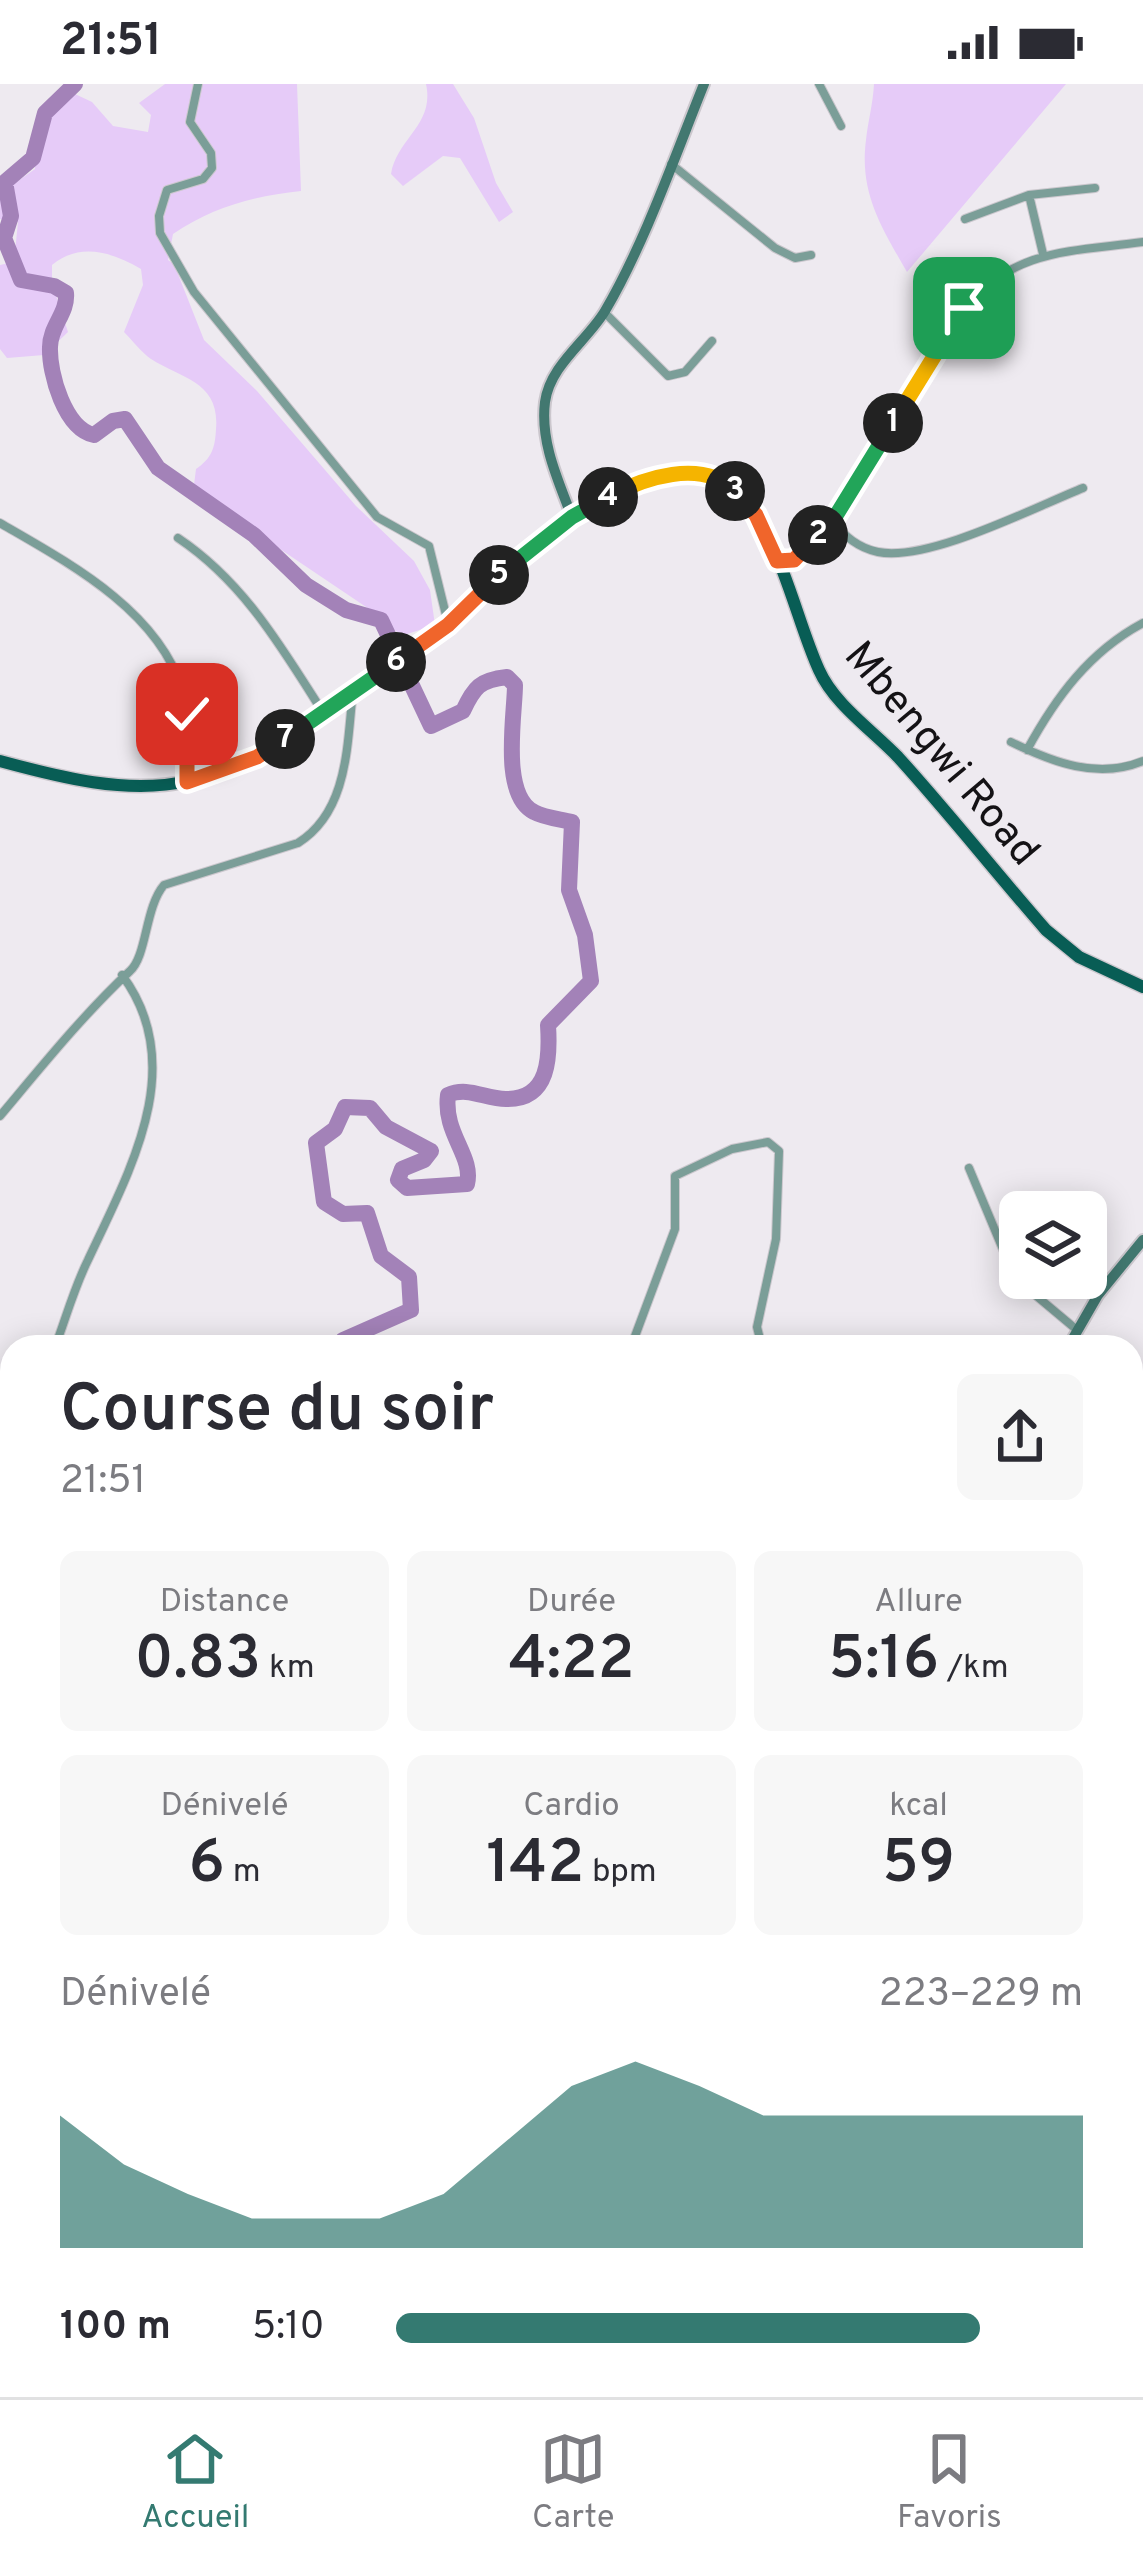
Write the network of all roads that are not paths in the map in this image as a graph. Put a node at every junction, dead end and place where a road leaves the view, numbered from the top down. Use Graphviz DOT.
graph roads {
  1 [pos="198,84"];
  2 [pos="704,84"];
  3 [pos="819,84"];
  4 [pos="841,126"];
  5 [pos="671,164"];
  6 [pos="1095,188"];
  7 [pos="1029,195"];
  8 [pos="965,219"];
  9 [pos="1143,242"];
  10 [pos="1043,254"];
  11 [pos="811,255"];
  12 [pos="604,312"];
  13 [pos="712,341"];
  14 [pos="1083,488"];
  15 [pos="572,517"];
  16 [pos="832,522"];
  17 [pos="0,523"];
  18 [pos="178,538"];
  19 [pos="777,561"];
  20 [pos="1143,622"];
  21 [pos="448,625"];
  22 [pos="353,692"];
  23 [pos="324,714"];
  24 [pos="1011,742"];
  25 [pos="1027,750"];
  26 [pos="1143,760"];
  27 [pos="0,761"];
  28 [pos="187,782"];
  29 [pos="122,974"];
  30 [pos="1143,987"];
  31 [pos="0,1116"];
  32 [pos="969,1168"];
  33 [pos="1143,1240"];
  34 [pos="1077,1330"];
  35 [pos="60,1335"];
  36 [pos="635,1335"];
  37 [pos="759,1335"];
  38 [pos="1074,1335"];
  39 [pos="1143,1655"];
  40 [pos="1143,1702"];
  1 -- 21 [label="street"];
  2 -- 5 [label="street"];
  3 -- 4 [label="street"];
  5 -- 11 [label="street"];
  5 -- 12 [label="street"];
  6 -- 7 [label="street"];
  7 -- 8 [label="street"];
  7 -- 10 [label="street"];
  9 -- 10 [label="street"];
  10 -- 16 [label="street"];
  12 -- 13 [label="street"];
  12 -- 15 [label="street"];
  14 -- 16 [label="street"];
  15 -- 19 [label="main road, Mbengwi Road"];
  15 -- 21 [label="main road, Mbengwi Road"];
  16 -- 19 [label="street"];
  17 -- 28 [label="street"];
  18 -- 23 [label="street"];
  19 -- 30 [label="main road, Mbengwi Road"];
  20 -- 25 [label="street"];
  21 -- 22 [label="main road, Mbengwi Road"];
  22 -- 23 [label="main road, Mbengwi Road"];
  22 -- 29 [label="street"];
  23 -- 28 [label="main road, Mbengwi Road"];
  24 -- 25 [label="street"];
  25 -- 26 [label="street"];
  27 -- 28 [label="main road, Mbengwi Road"];
  29 -- 31 [label="street"];
  29 -- 35 [label="street"];
  32 -- 34 [label="street"];
  33 -- 34 [label="street"];
  34 -- 38 [label="street"];
  36 -- 37 [label="street"];
  39 -- 40 [label="street"];
}
